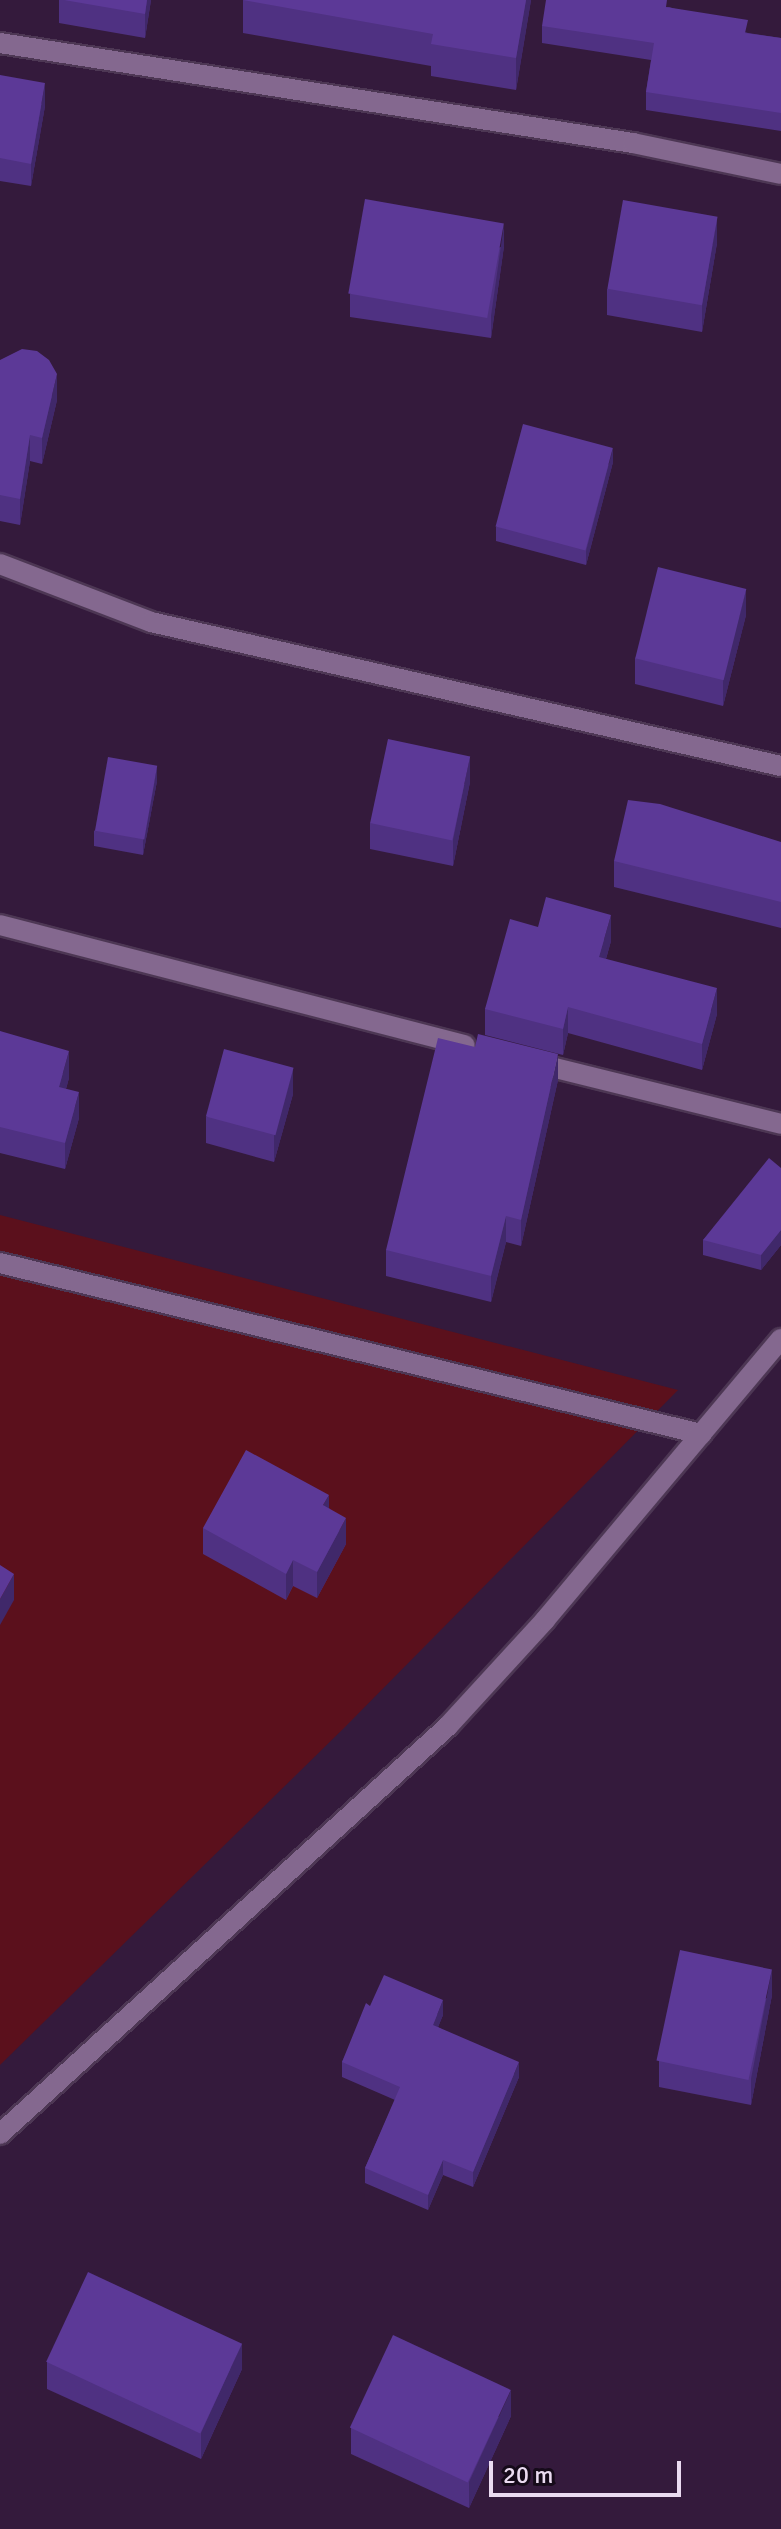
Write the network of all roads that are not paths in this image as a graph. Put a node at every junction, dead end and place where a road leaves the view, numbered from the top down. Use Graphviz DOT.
graph roads {
  1 [pos="0,43"];
  2 [pos="781,174"];
  3 [pos="0,564"];
  4 [pos="781,766"];
  5 [pos="0,925"];
  6 [pos="781,1124"];
  7 [pos="0,1263"];
  8 [pos="781,1339"];
  9 [pos="701,1434"];
  10 [pos="0,2134"];
  1 -- 2 [label="street"];
  3 -- 4 [label="street"];
  5 -- 6 [label="street"];
  7 -- 9 [label="street"];
  8 -- 9 [label="street"];
  9 -- 10 [label="street"];
}
